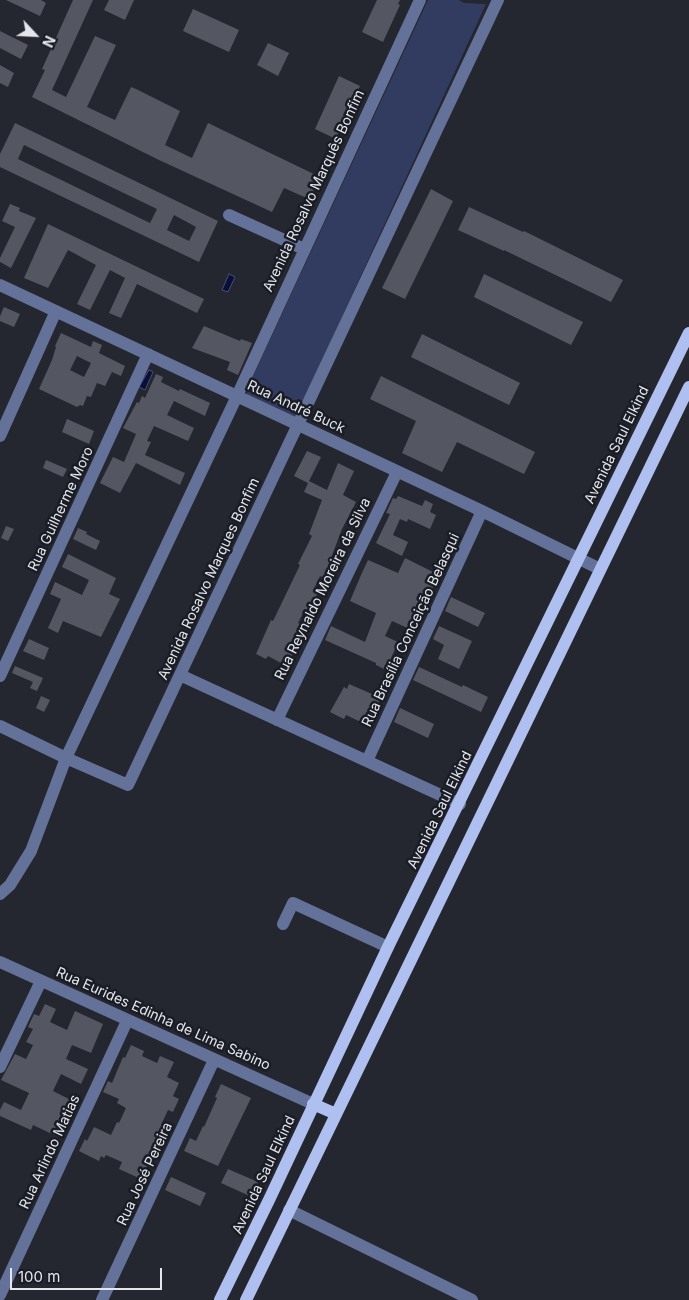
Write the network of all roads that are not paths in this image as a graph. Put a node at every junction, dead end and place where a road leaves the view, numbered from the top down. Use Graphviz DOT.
graph roads {
  1 [pos="420,0"];
  2 [pos="498,0"];
  3 [pos="229,215"];
  4 [pos="304,249"];
  5 [pos="0,285"];
  6 [pos="56,311"];
  7 [pos="689,333"];
  8 [pos="148,354"];
  9 [pos="689,387"];
  10 [pos="237,396"];
  11 [pos="298,425"];
  12 [pos="0,436"];
  13 [pos="397,472"];
  14 [pos="482,511"];
  15 [pos="578,558"];
  16 [pos="600,569"];
  17 [pos="180,675"];
  18 [pos="0,676"];
  19 [pos="278,720"];
  20 [pos="0,726"];
  21 [pos="66,758"];
  22 [pos="366,761"];
  23 [pos="460,804"];
  24 [pos="0,894"];
  25 [pos="283,924"];
  26 [pos="388,947"];
  27 [pos="0,962"];
  28 [pos="41,981"];
  29 [pos="128,1021"];
  30 [pos="214,1060"];
  31 [pos="0,1067"];
  32 [pos="314,1104"];
  33 [pos="336,1114"];
  34 [pos="289,1210"];
  35 [pos="0,1295"];
  36 [pos="102,1300"];
  37 [pos="220,1300"];
  38 [pos="246,1300"];
  39 [pos="472,1300"];
  1 -- 4 [label="street, Avenida Rosalvo Marquês Bonfim"];
  2 -- 11 [label="street, Avenida Rosalvo Marques Bonfim"];
  3 -- 4 [label="street"];
  4 -- 10 [label="street, Avenida Rosalvo Marquês Bonfim"];
  5 -- 6 [label="street, Rua André Buck"];
  6 -- 8 [label="street, Rua André Buck"];
  6 -- 12 [label="street"];
  7 -- 15 [label="main road, Avenida Saul Elkind"];
  8 -- 10 [label="street, Rua André Buck"];
  8 -- 18 [label="street, Rua Guilherme Moro"];
  9 -- 16 [label="main road"];
  10 -- 11 [label="street, Rua André Buck"];
  10 -- 21 [label="street"];
  11 -- 13 [label="street, Rua André Buck"];
  11 -- 17 [label="street, Avenida Rosalvo Marques Bonfim"];
  13 -- 14 [label="street, Rua André Buck"];
  13 -- 19 [label="street, Rua Reynaldo Moreira da Silva"];
  14 -- 15 [label="street, Rua André Buck"];
  14 -- 22 [label="street, Rua Brasília Conceição Belasqui"];
  15 -- 16 [label="street, Rua André Buck"];
  15 -- 23 [label="main road, Avenida Saul Elkind"];
  16 -- 33 [label="main road"];
  17 -- 19 [label="street"];
  17 -- 21 [label="street, Avenida Rosalvo Marques Bonfim"];
  19 -- 22 [label="street"];
  20 -- 21 [label="street"];
  21 -- 24 [label="street"];
  22 -- 23 [label="street"];
  23 -- 26 [label="main road, Avenida Saul Elkind"];
  25 -- 26 [label="street"];
  26 -- 32 [label="main road, Avenida Saul Elkind"];
  27 -- 28 [label="street, Rua Eurides Edinha de Lima Sabino"];
  28 -- 29 [label="street, Rua Eurides Edinha de Lima Sabino"];
  28 -- 31 [label="street"];
  29 -- 30 [label="street, Rua Eurides Edinha de Lima Sabino"];
  29 -- 35 [label="street, Rua Arlindo Matias"];
  30 -- 32 [label="street, Rua Eurides Edinha de Lima Sabino"];
  30 -- 36 [label="street, Rua José Pereira"];
  32 -- 33 [label="main road"];
  32 -- 37 [label="main road, Avenida Saul Elkind"];
  33 -- 34 [label="main road"];
  34 -- 38 [label="main road"];
  34 -- 39 [label="street"];
}
